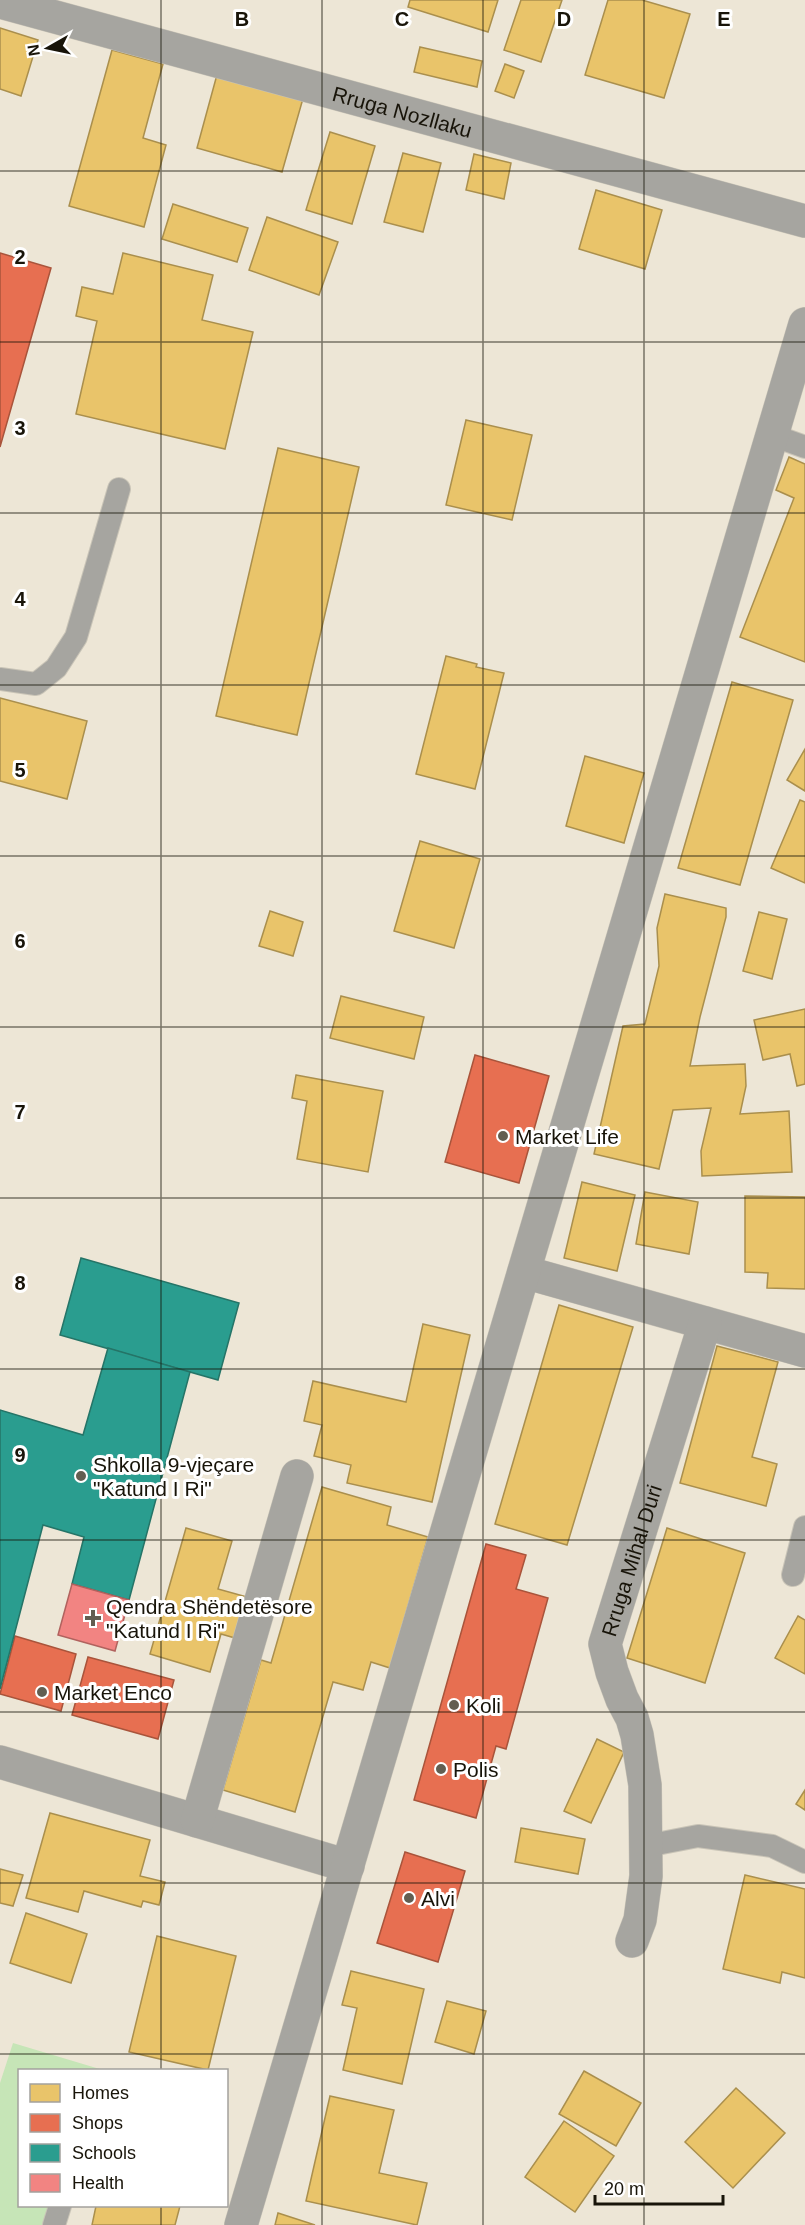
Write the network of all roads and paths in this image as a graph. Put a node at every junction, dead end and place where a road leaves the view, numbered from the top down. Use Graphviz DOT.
graph roads {
  1 [pos="0,2"];
  2 [pos="805,221"];
  3 [pos="805,324"];
  4 [pos="772,435"];
  5 [pos="805,447"];
  6 [pos="119,489"];
  7 [pos="0,678"];
  8 [pos="524,1272"];
  9 [pos="705,1323"];
  10 [pos="805,1351"];
  11 [pos="297,1476"];
  12 [pos="805,1527"];
  13 [pos="793,1575"];
  14 [pos="0,1762"];
  15 [pos="197,1821"];
  16 [pos="646,1846"];
  17 [pos="805,1862"];
  18 [pos="348,1866"];
  19 [pos="632,1941"];
  20 [pos="59,2207"];
  21 [pos="54,2225"];
  22 [pos="241,2225"];
  1 -- 2 [label="street, Rruga Nozllaku"];
  3 -- 4 [label="street"];
  4 -- 5 [label="lane"];
  4 -- 8 [label="street"];
  6 -- 7 [label="lane"];
  8 -- 9 [label="street"];
  8 -- 18 [label="street"];
  9 -- 10 [label="street"];
  9 -- 16 [label="street, Rruga Mihal Duri"];
  11 -- 15 [label="street"];
  12 -- 13 [label="lane"];
  14 -- 15 [label="street"];
  15 -- 18 [label="street"];
  16 -- 17 [label="lane"];
  16 -- 19 [label="street, Rruga Mihal Duri"];
  18 -- 22 [label="street"];
  20 -- 21 [label="lane"];
}
